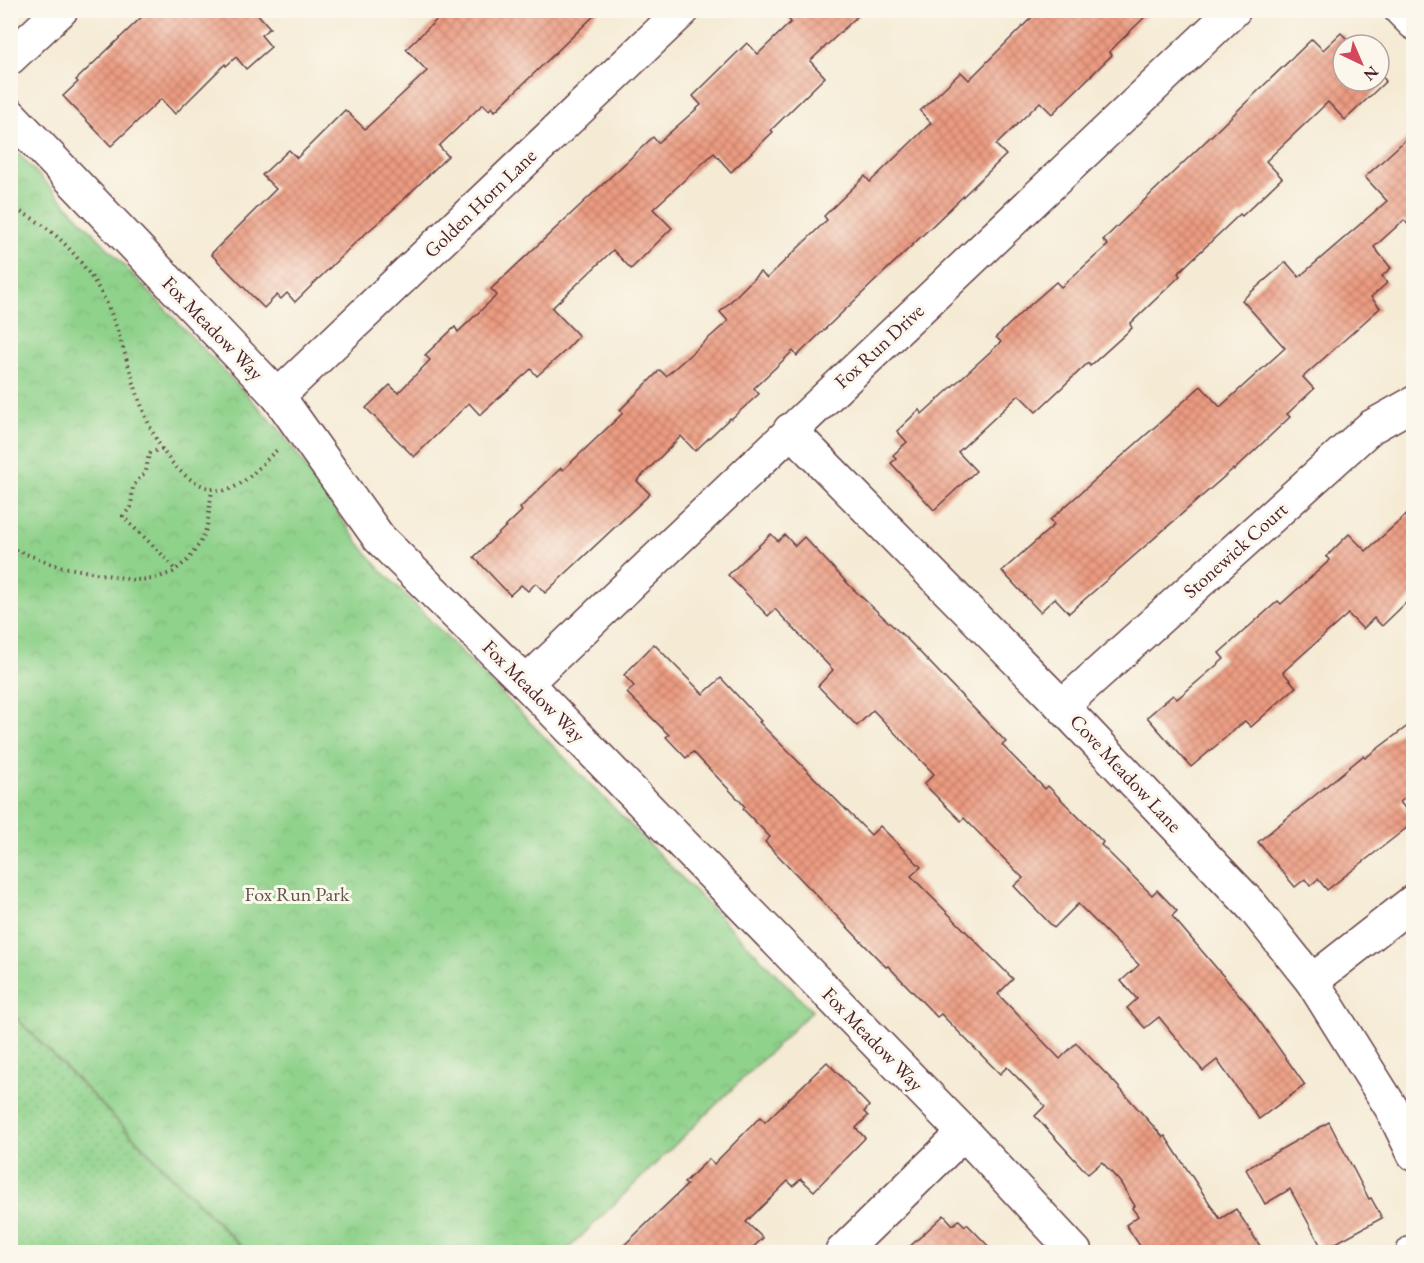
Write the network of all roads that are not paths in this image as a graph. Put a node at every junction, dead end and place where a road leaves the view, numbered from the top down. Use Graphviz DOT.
graph roads {
  1 [pos="61,10"];
  2 [pos="683,10"];
  3 [pos="1234,10"];
  4 [pos="1401,10"];
  5 [pos="1413,23"];
  6 [pos="10,58"];
  7 [pos="10,115"];
  8 [pos="278,396"];
  9 [pos="1413,403"];
  10 [pos="790,430"];
  11 [pos="526,683"];
  12 [pos="1062,706"];
  13 [pos="1413,901"];
  14 [pos="1312,981"];
  15 [pos="964,1133"];
  16 [pos="1413,1154"];
  17 [pos="842,1252"];
  18 [pos="1075,1252"];
  1 -- 6 [label="street"];
  2 -- 8 [label="street, Golden Horn Lane"];
  3 -- 10 [label="street, Fox Run Drive"];
  4 -- 5 [label="street"];
  7 -- 8 [label="street, Fox Meadow Way"];
  8 -- 11 [label="street, Fox Meadow Way"];
  9 -- 12 [label="street, Stonewick Court"];
  10 -- 11 [label="street, Fox Run Drive"];
  10 -- 12 [label="street, Cove Meadow Lane"];
  11 -- 15 [label="street, Fox Meadow Way"];
  12 -- 14 [label="street, Cove Meadow Lane"];
  13 -- 14 [label="street"];
  14 -- 16 [label="street, Cove Meadow Lane"];
  15 -- 17 [label="street"];
  15 -- 18 [label="street, Fox Meadow Way"];
}
